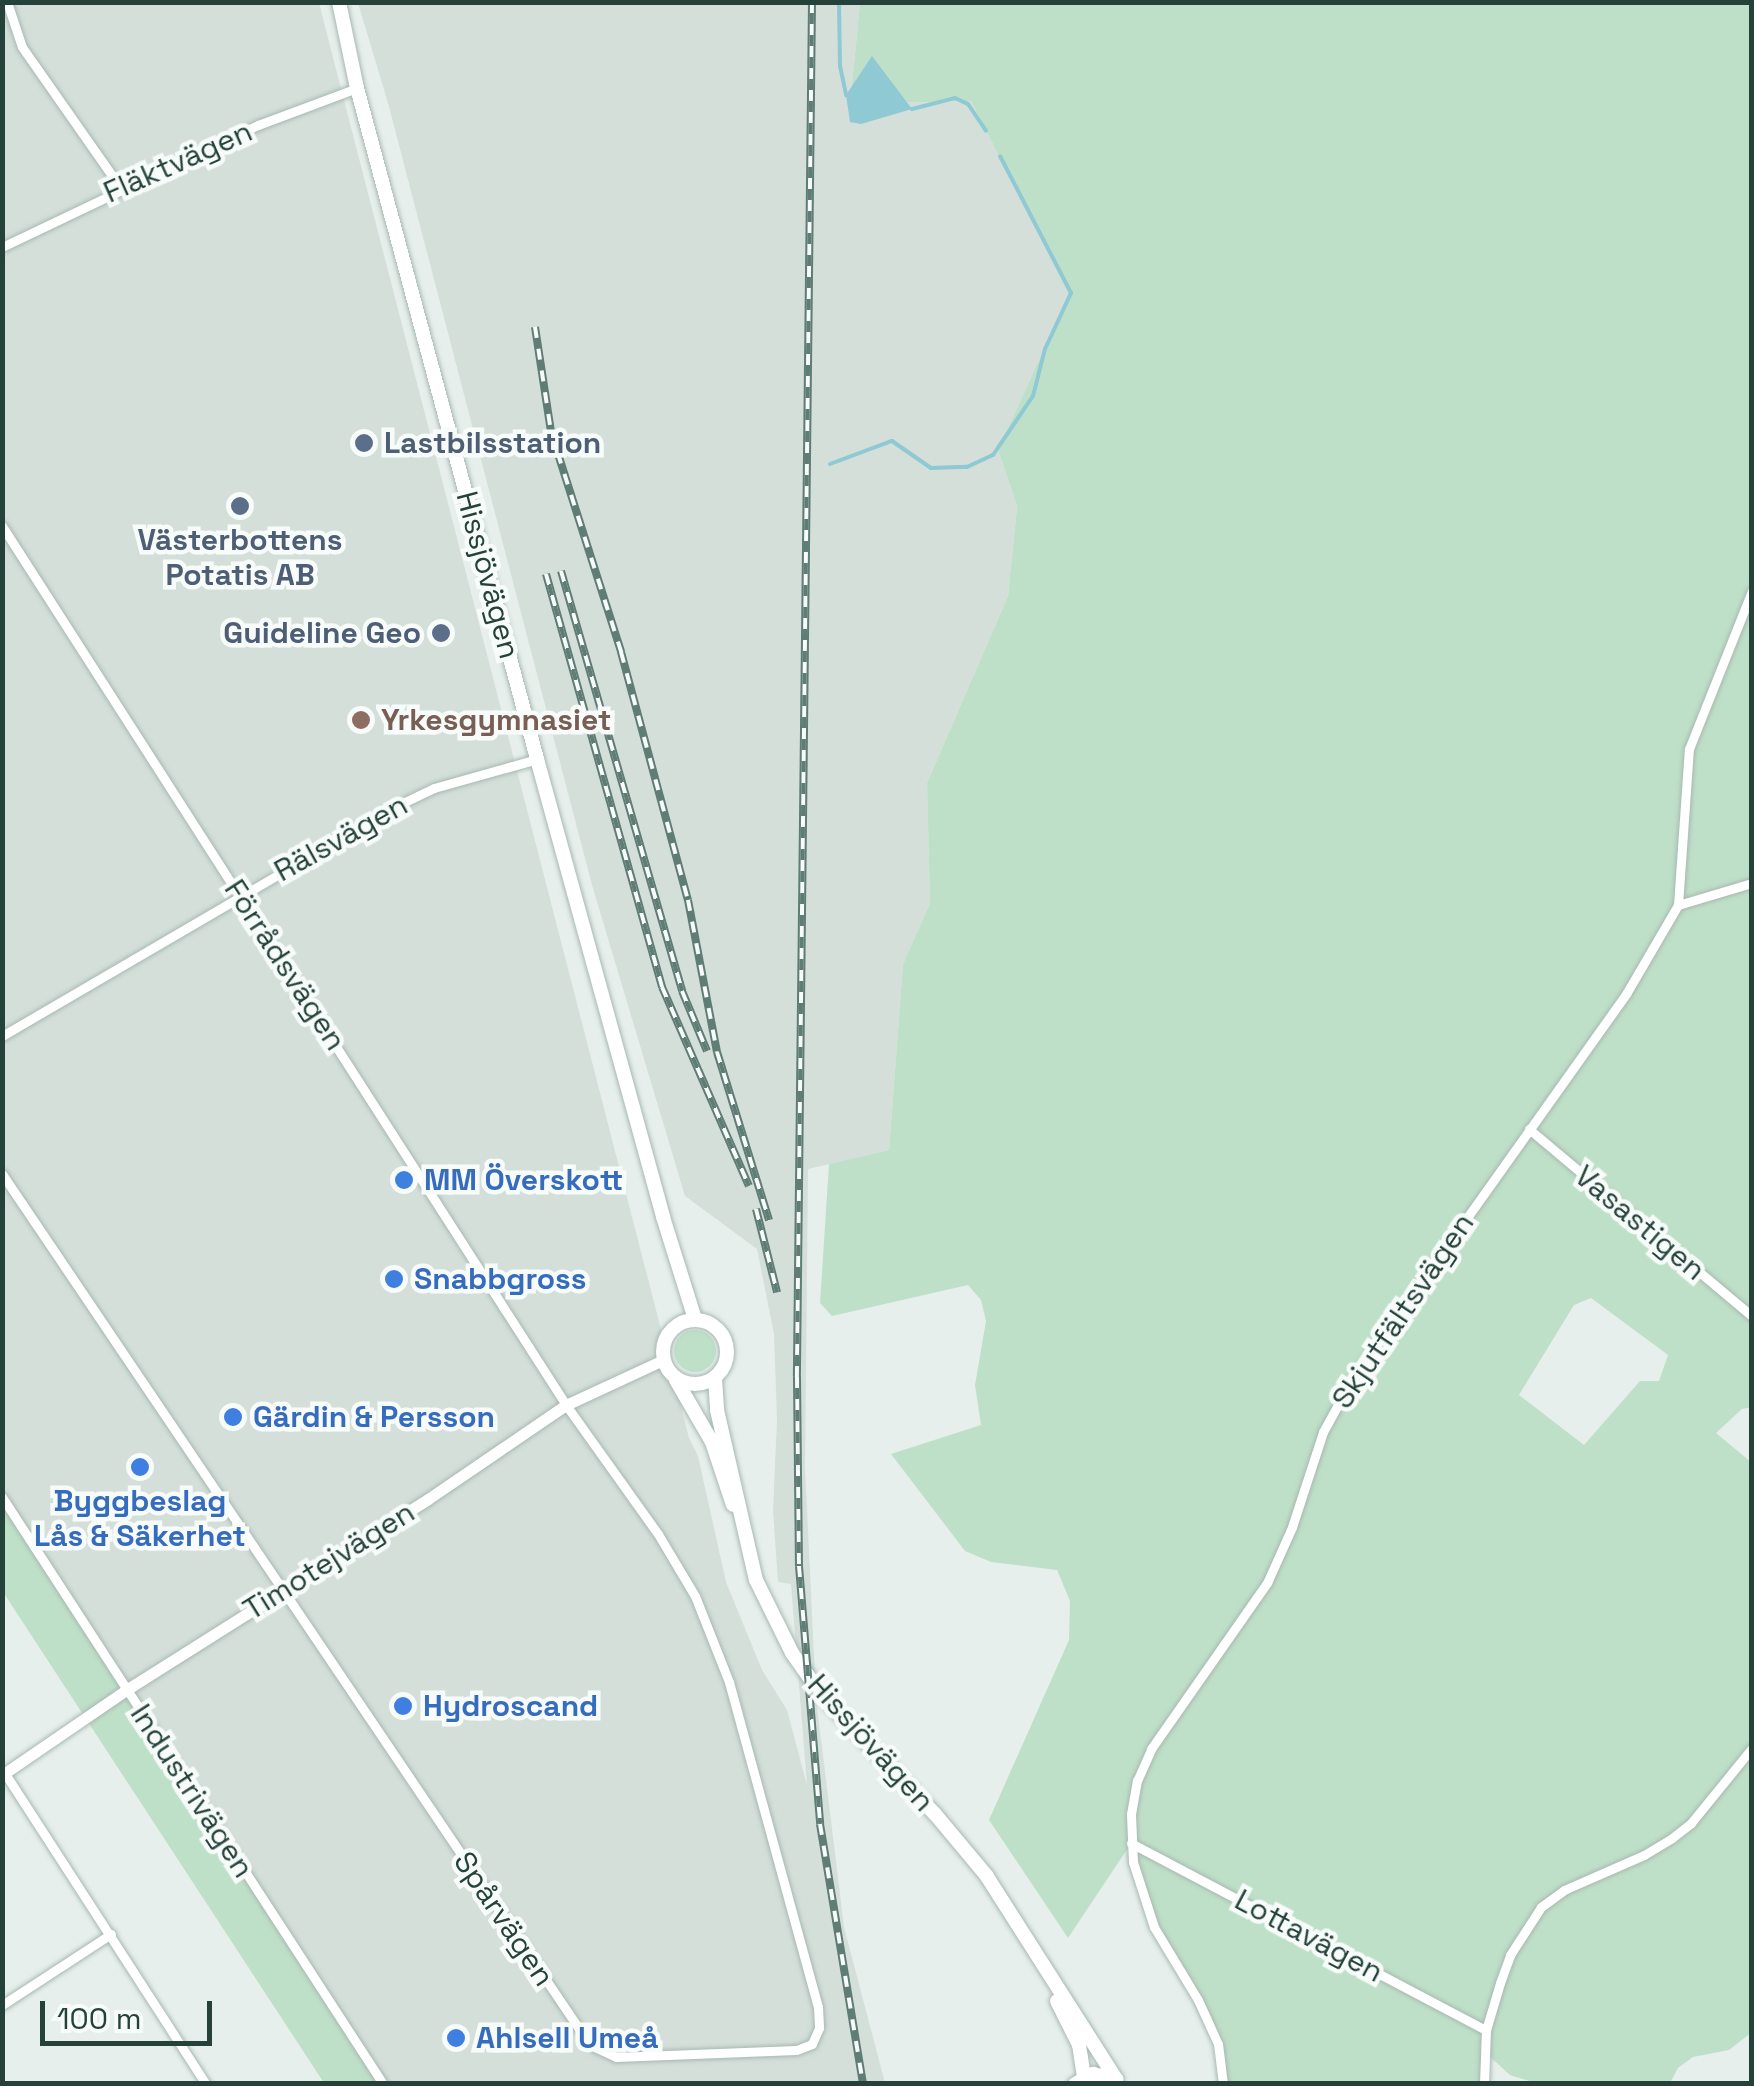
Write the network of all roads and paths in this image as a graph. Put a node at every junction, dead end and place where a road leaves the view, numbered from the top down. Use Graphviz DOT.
graph roads {
  1 [pos="8,2"];
  2 [pos="339,2"];
  3 [pos="357,88"];
  4 [pos="120,187"];
  5 [pos="2,246"];
  6 [pos="2,526"];
  7 [pos="1752,591"];
  8 [pos="537,759"];
  9 [pos="1752,884"];
  10 [pos="240,895"];
  11 [pos="1678,905"];
  12 [pos="2,1036"];
  13 [pos="1529,1129"];
  14 [pos="2,1174"];
  15 [pos="1752,1316"];
  16 [pos="695,1319"];
  17 [pos="663,1360"];
  18 [pos="675,1378"];
  19 [pos="715,1379"];
  20 [pos="566,1405"];
  21 [pos="2,1497"];
  22 [pos="746,1538"];
  23 [pos="282,1590"];
  24 [pos="126,1690"];
  25 [pos="1752,1748"];
  26 [pos="3,1773"];
  27 [pos="1132,1843"];
  28 [pos="1024,1933"];
  29 [pos="111,1934"];
  30 [pos="2,2005"];
  31 [pos="1486,2030"];
  32 [pos="1079,2080"];
  33 [pos="1118,2082"];
  34 [pos="206,2084"];
  35 [pos="383,2084"];
  36 [pos="1223,2084"];
  37 [pos="1484,2084"];
  1 -- 4 [label="street"];
  2 -- 3 [label="main road, Hissjövägen"];
  3 -- 4 [label="street, Fläktvägen"];
  3 -- 8 [label="main road, Hissjövägen"];
  4 -- 5 [label="street, Fläktvägen"];
  6 -- 10 [label="street, Förrådsvägen"];
  7 -- 11 [label="street"];
  8 -- 10 [label="street, Rälsvägen"];
  8 -- 16 [label="main road, Hissjövägen"];
  9 -- 11 [label="street"];
  10 -- 12 [label="street, Rälsvägen"];
  10 -- 20 [label="street, Förrådsvägen"];
  11 -- 13 [label="street, Skjutfältsvägen"];
  13 -- 15 [label="street, Vasastigen"];
  13 -- 27 [label="street, Skjutfältsvägen"];
  14 -- 23 [label="street, Spårvägen"];
  16 -- 17 [label="main road"];
  16 -- 19 [label="main road"];
  17 -- 18 [label="main road"];
  17 -- 20 [label="street, Timotejvägen"];
  18 -- 19 [label="main road"];
  18 -- 22 [label="main road, Hissjövägen"];
  19 -- 22 [label="main road, Hissjövägen"];
  20 -- 23 [label="street, Timotejvägen"];
  20 -- 23 [label="street, Spårvägen"];
  21 -- 24 [label="street, Industrivägen"];
  22 -- 28 [label="main road, Hissjövägen"];
  23 -- 24 [label="street, Timotejvägen"];
  24 -- 26 [label="street, Timotejvägen"];
  24 -- 35 [label="street, Industrivägen"];
  25 -- 31 [label="street"];
  26 -- 29 [label="street"];
  27 -- 31 [label="street, Lottavägen"];
  27 -- 36 [label="street, Skjutfältsvägen"];
  28 -- 32 [label="main road, Hissjövägen"];
  28 -- 33 [label="main road, Hissjövägen"];
  29 -- 30 [label="street"];
  29 -- 34 [label="street"];
  31 -- 37 [label="street"];
  32 -- 33 [label="main road"];
}
